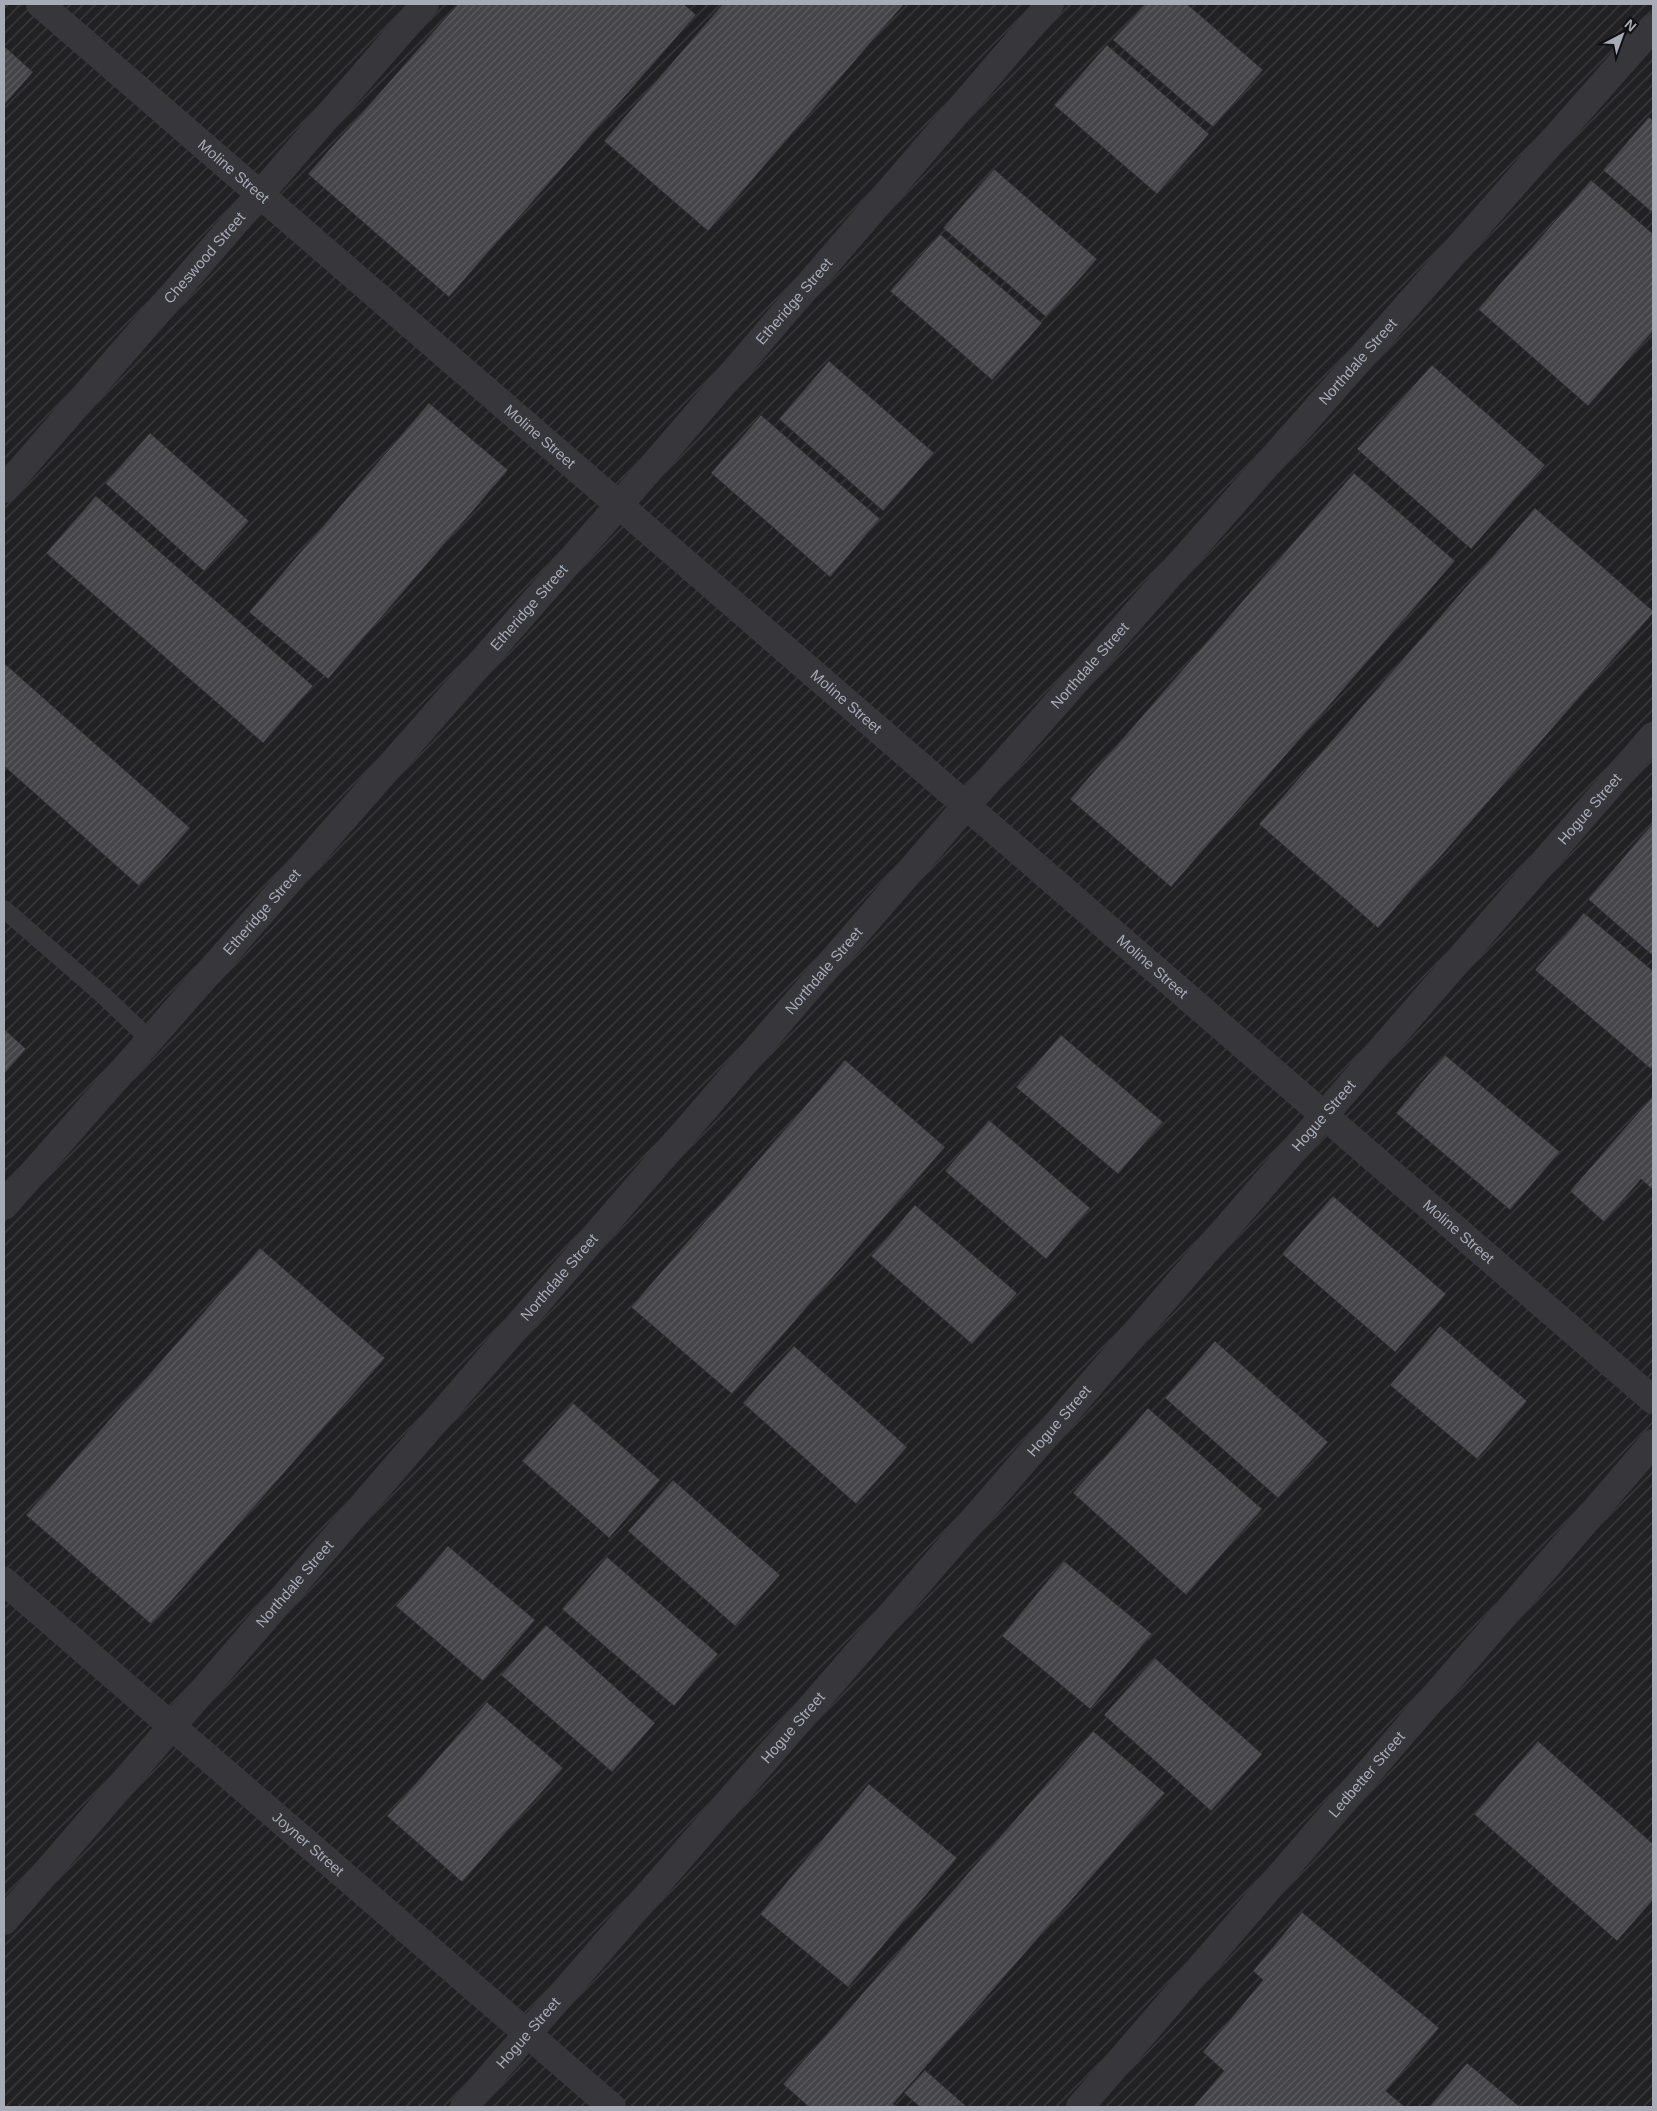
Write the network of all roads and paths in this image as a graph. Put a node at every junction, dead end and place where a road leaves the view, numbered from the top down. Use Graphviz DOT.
graph roads {
  1 [pos="40,4"];
  2 [pos="425,4"];
  3 [pos="1050,4"];
  4 [pos="1653,27"];
  5 [pos="260,195"];
  6 [pos="4,490"];
  7 [pos="620,505"];
  8 [pos="1653,736"];
  9 [pos="966,806"];
  10 [pos="4,908"];
  11 [pos="150,1040"];
  12 [pos="1325,1116"];
  13 [pos="4,1206"];
  14 [pos="1653,1400"];
  15 [pos="1653,1443"];
  16 [pos="4,1581"];
  17 [pos="172,1726"];
  18 [pos="4,1921"];
  19 [pos="528,2035"];
  20 [pos="464,2107"];
  21 [pos="612,2107"];
  22 [pos="1080,2107"];
  1 -- 5 [label="street, Moline Street"];
  2 -- 5 [label="street, Cheswood Street"];
  3 -- 7 [label="street, Etheridge Street"];
  4 -- 9 [label="street, Northdale Street"];
  5 -- 6 [label="street, Cheswood Street"];
  5 -- 7 [label="street, Moline Street"];
  7 -- 9 [label="street, Moline Street"];
  7 -- 11 [label="street, Etheridge Street"];
  8 -- 12 [label="street, Hogue Street"];
  9 -- 12 [label="street, Moline Street"];
  9 -- 17 [label="street, Northdale Street"];
  10 -- 11 [label="lane"];
  11 -- 13 [label="street, Etheridge Street"];
  12 -- 14 [label="street, Moline Street"];
  12 -- 19 [label="street, Hogue Street"];
  15 -- 22 [label="street, Ledbetter Street"];
  16 -- 17 [label="street, Joyner Street"];
  17 -- 18 [label="street, Northdale Street"];
  17 -- 19 [label="street, Joyner Street"];
  19 -- 20 [label="street, Hogue Street"];
  19 -- 21 [label="street, Joyner Street"];
}
